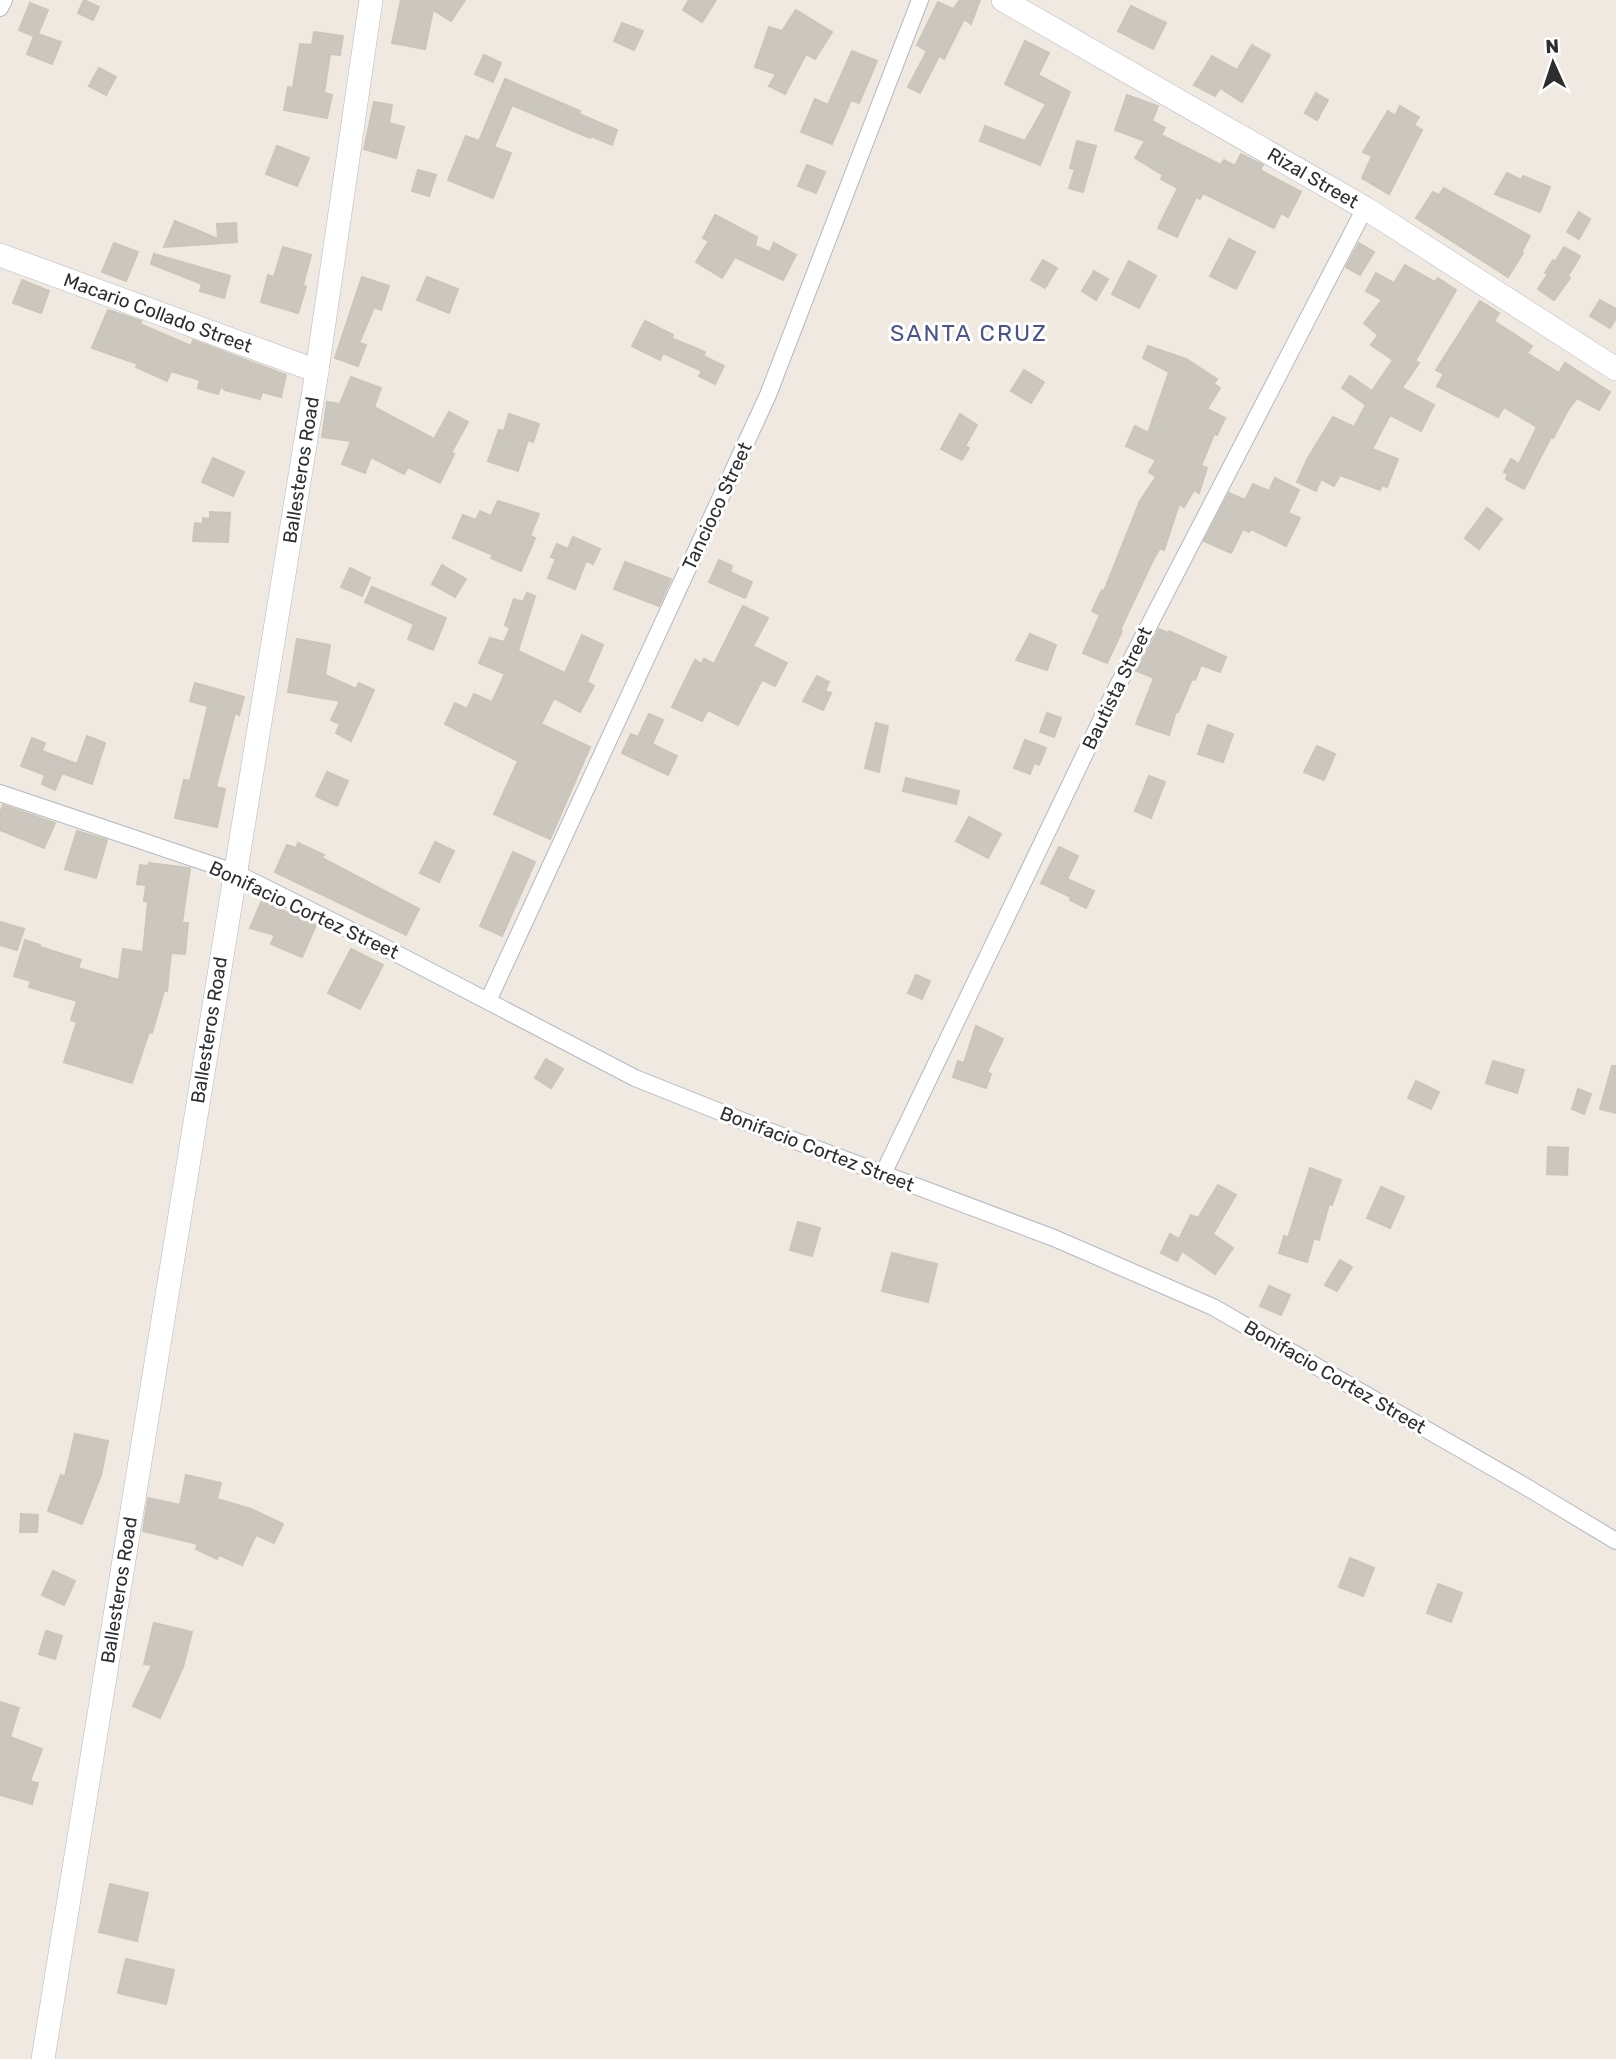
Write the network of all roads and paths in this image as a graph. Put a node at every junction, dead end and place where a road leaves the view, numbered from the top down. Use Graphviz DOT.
graph roads {
  1 [pos="4,0"];
  2 [pos="371,0"];
  3 [pos="920,0"];
  4 [pos="1003,0"];
  5 [pos="0,8"];
  6 [pos="1365,208"];
  7 [pos="0,255"];
  8 [pos="1616,369"];
  9 [pos="317,371"];
  10 [pos="0,793"];
  11 [pos="234,872"];
  12 [pos="488,1001"];
  13 [pos="883,1174"];
  14 [pos="1616,1541"];
  15 [pos="43,2059"];
  1 -- 5 [label="street"];
  2 -- 9 [label="main road, Ballesteros Road"];
  3 -- 12 [label="street, Tancioco Street"];
  4 -- 6 [label="main road, Rizal Street"];
  6 -- 8 [label="main road, Rizal Street"];
  6 -- 13 [label="street, Bautista Street"];
  7 -- 9 [label="main road, Macario Collado Street"];
  9 -- 11 [label="main road, Ballesteros Road"];
  10 -- 11 [label="street, Bonifacio Cortez Street"];
  11 -- 12 [label="street, Bonifacio Cortez Street"];
  11 -- 15 [label="main road, Ballesteros Road"];
  12 -- 13 [label="street, Bonifacio Cortez Street"];
  13 -- 14 [label="street, Bonifacio Cortez Street"];
}
